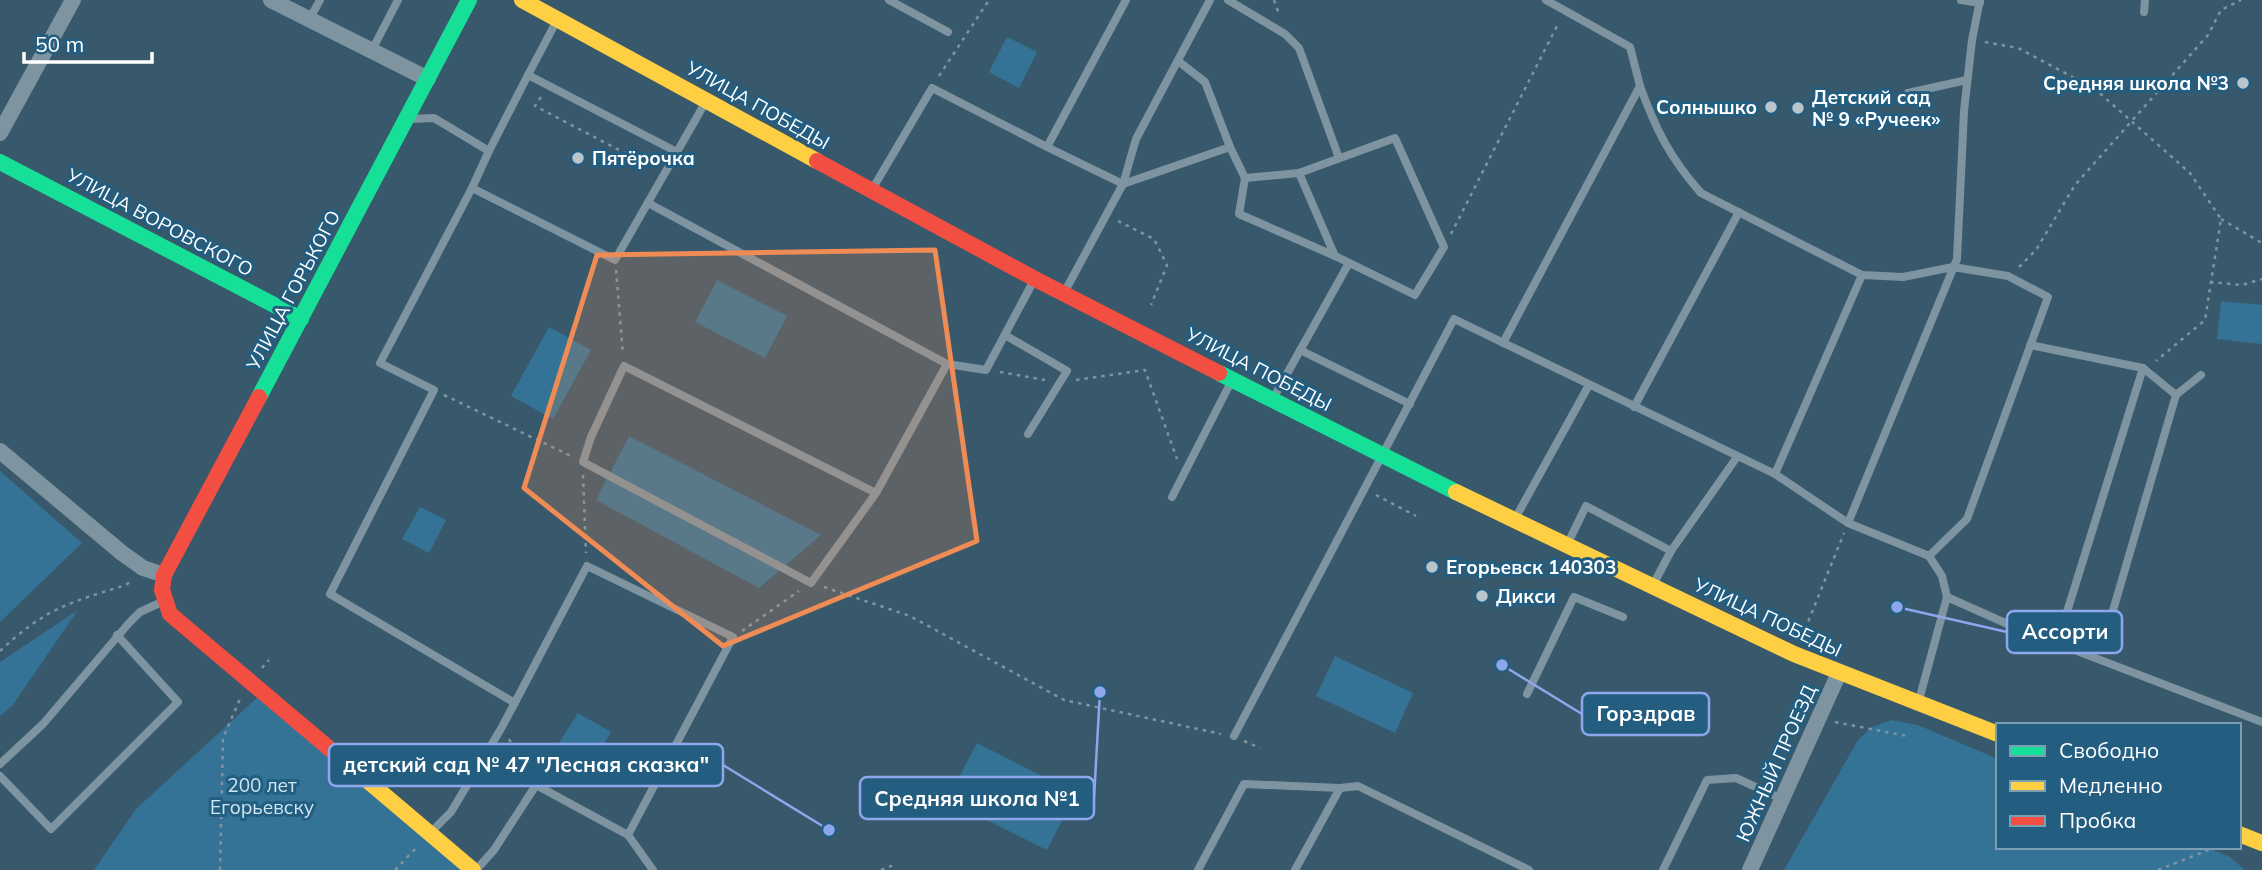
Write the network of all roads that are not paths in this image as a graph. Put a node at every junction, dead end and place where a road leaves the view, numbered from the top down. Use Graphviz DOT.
graph roads {
  1 [pos="73,0"];
  2 [pos="271,0"];
  3 [pos="320,0"];
  4 [pos="398,0"];
  5 [pos="469,0"];
  6 [pos="522,0"];
  7 [pos="889,0"];
  8 [pos="1126,0"];
  9 [pos="1210,0"];
  10 [pos="1228,0"];
  11 [pos="1546,0"];
  12 [pos="1961,0"];
  13 [pos="2146,0"];
  14 [pos="1980,1"];
  15 [pos="2144,12"];
  16 [pos="557,19"];
  17 [pos="309,20"];
  18 [pos="948,32"];
  19 [pos="370,52"];
  20 [pos="1178,61"];
  21 [pos="528,75"];
  22 [pos="428,79"];
  23 [pos="1967,80"];
  24 [pos="1640,86"];
  25 [pos="1908,93"];
  26 [pos="706,100"];
  27 [pos="407,119"];
  28 [pos="0,133"];
  29 [pos="1047,147"];
  30 [pos="1230,147"];
  31 [pos="489,150"];
  32 [pos="677,152"];
  33 [pos="1339,158"];
  34 [pos="0,162"];
  35 [pos="1299,173"];
  36 [pos="1245,178"];
  37 [pos="1123,184"];
  38 [pos="472,188"];
  39 [pos="872,190"];
  40 [pos="648,203"];
  41 [pos="1739,212"];
  42 [pos="1335,256"];
  43 [pos="1349,263"];
  44 [pos="1954,267"];
  45 [pos="1862,275"];
  46 [pos="1035,279"];
  47 [pos="1064,294"];
  48 [pos="302,319"];
  49 [pos="1005,335"];
  50 [pos="1503,343"];
  51 [pos="2031,345"];
  52 [pos="1300,350"];
  53 [pos="947,364"];
  54 [pos="2143,368"];
  55 [pos="2201,375"];
  56 [pos="1232,379"];
  57 [pos="1589,385"];
  58 [pos="2176,395"];
  59 [pos="1272,400"];
  60 [pos="1410,404"];
  61 [pos="1634,407"];
  62 [pos="1028,434"];
  63 [pos="0,451"];
  64 [pos="1384,457"];
  65 [pos="1737,457"];
  66 [pos="1775,474"];
  67 [pos="876,493"];
  68 [pos="1172,497"];
  69 [pos="1514,519"];
  70 [pos="1848,523"];
  71 [pos="1567,545"];
  72 [pos="1671,551"];
  73 [pos="1929,556"];
  74 [pos="164,575"];
  75 [pos="1653,586"];
  76 [pos="1947,597"];
  77 [pos="164,601"];
  78 [pos="2066,615"];
  79 [pos="1623,617"];
  80 [pos="117,635"];
  81 [pos="2053,642"];
  82 [pos="1839,673"];
  83 [pos="1527,694"];
  84 [pos="1919,701"];
  85 [pos="514,703"];
  86 [pos="2262,722"];
  87 [pos="1996,733"];
  88 [pos="1234,736"];
  89 [pos="0,764"];
  90 [pos="0,776"];
  91 [pos="1340,788"];
  92 [pos="1782,799"];
  93 [pos="430,834"];
  94 [pos="628,835"];
  95 [pos="2241,835"];
  96 [pos="2262,843"];
  97 [pos="475,870"];
  98 [pos="653,870"];
  99 [pos="1198,870"];
  100 [pos="1295,870"];
  101 [pos="1529,870"];
  102 [pos="1663,870"];
  103 [pos="1750,870"];
  1 -- 28 [label="street"];
  2 -- 17 [label="street"];
  3 -- 17 [label="lane"];
  4 -- 19 [label="lane"];
  5 -- 22 [label="street, УЛИЦА ГОРЬКОГО"];
  6 -- 16 [label="street, УЛИЦА ПОБЕДЫ"];
  7 -- 18 [label="lane"];
  8 -- 29 [label="lane"];
  9 -- 20 [label="lane"];
  10 -- 33 [label="lane"];
  11 -- 24 [label="lane"];
  12 -- 14 [label="lane"];
  13 -- 15 [label="lane"];
  14 -- 23 [label="lane"];
  16 -- 21 [label="lane"];
  16 -- 26 [label="street, УЛИЦА ПОБЕДЫ"];
  17 -- 19 [label="street"];
  19 -- 22 [label="street"];
  20 -- 30 [label="lane"];
  20 -- 37 [label="lane"];
  21 -- 31 [label="lane"];
  21 -- 32 [label="lane"];
  22 -- 27 [label="street, УЛИЦА ГОРЬКОГО"];
  23 -- 25 [label="lane"];
  23 -- 44 [label="lane"];
  24 -- 41 [label="lane"];
  24 -- 50 [label="lane"];
  26 -- 32 [label="lane"];
  26 -- 39 [label="street, УЛИЦА ПОБЕДЫ"];
  27 -- 31 [label="lane"];
  27 -- 48 [label="street, УЛИЦА ГОРЬКОГО"];
  29 -- 37 [label="lane"];
  29 -- 39 [label="lane"];
  30 -- 36 [label="lane"];
  30 -- 37 [label="lane"];
  31 -- 38 [label="lane"];
  32 -- 40 [label="lane"];
  33 -- 35 [label="lane"];
  33 -- 43 [label="lane"];
  34 -- 48 [label="street, УЛИЦА ВОРОВСКОГО"];
  35 -- 36 [label="lane"];
  35 -- 42 [label="lane"];
  36 -- 42 [label="lane"];
  37 -- 47 [label="lane"];
  38 -- 40 [label="lane"];
  38 -- 85 [label="lane"];
  39 -- 46 [label="street, УЛИЦА ПОБЕДЫ"];
  40 -- 53 [label="lane"];
  41 -- 45 [label="lane"];
  41 -- 61 [label="lane"];
  42 -- 43 [label="lane"];
  43 -- 52 [label="lane"];
  44 -- 45 [label="lane"];
  44 -- 51 [label="lane"];
  44 -- 70 [label="lane"];
  45 -- 66 [label="lane"];
  46 -- 47 [label="street, УЛИЦА ПОБЕДЫ"];
  46 -- 49 [label="lane"];
  47 -- 56 [label="street, УЛИЦА ПОБЕДЫ"];
  48 -- 74 [label="street, УЛИЦА ГОРЬКОГО"];
  49 -- 53 [label="lane"];
  49 -- 62 [label="lane"];
  50 -- 57 [label="lane"];
  50 -- 60 [label="lane"];
  51 -- 54 [label="lane"];
  51 -- 73 [label="lane"];
  52 -- 59 [label="lane"];
  52 -- 60 [label="lane"];
  53 -- 67 [label="lane"];
  54 -- 58 [label="lane"];
  54 -- 78 [label="lane"];
  55 -- 58 [label="lane"];
  56 -- 59 [label="street, УЛИЦА ПОБЕДЫ"];
  56 -- 68 [label="lane"];
  57 -- 61 [label="lane"];
  57 -- 69 [label="lane"];
  58 -- 78 [label="lane"];
  59 -- 64 [label="street, УЛИЦА ПОБЕДЫ"];
  60 -- 64 [label="lane"];
  61 -- 65 [label="lane"];
  63 -- 74 [label="street"];
  64 -- 69 [label="street, УЛИЦА ПОБЕДЫ"];
  64 -- 88 [label="lane"];
  65 -- 66 [label="lane"];
  65 -- 72 [label="lane"];
  66 -- 70 [label="lane"];
  67 -- 67 [label="lane"];
  69 -- 71 [label="street, УЛИЦА ПОБЕДЫ"];
  70 -- 73 [label="lane"];
  71 -- 72 [label="lane"];
  71 -- 75 [label="street, УЛИЦА ПОБЕДЫ"];
  72 -- 75 [label="lane"];
  73 -- 76 [label="lane"];
  74 -- 77 [label="street, УЛИЦА ГОРЬКОГО"];
  75 -- 82 [label="street, УЛИЦА ПОБЕДЫ"];
  76 -- 81 [label="lane"];
  76 -- 84 [label="lane"];
  77 -- 80 [label="lane"];
  77 -- 93 [label="street"];
  78 -- 81 [label="lane"];
  79 -- 83 [label="lane"];
  80 -- 89 [label="lane"];
  80 -- 90 [label="lane"];
  81 -- 86 [label="lane"];
  82 -- 84 [label="street, УЛИЦА ПОБЕДЫ"];
  82 -- 92 [label="street, ЮЖНЫЙ ПРОЕЗД"];
  84 -- 87 [label="street, УЛИЦА ПОБЕДЫ"];
  85 -- 93 [label="lane"];
  85 -- 94 [label="lane"];
  91 -- 99 [label="lane"];
  91 -- 100 [label="lane"];
  91 -- 101 [label="lane"];
  92 -- 102 [label="lane"];
  92 -- 103 [label="street, ЮЖНЫЙ ПРОЕЗД"];
  93 -- 97 [label="street"];
  94 -- 97 [label="lane"];
  94 -- 98 [label="lane"];
  95 -- 96 [label="street"];
}
